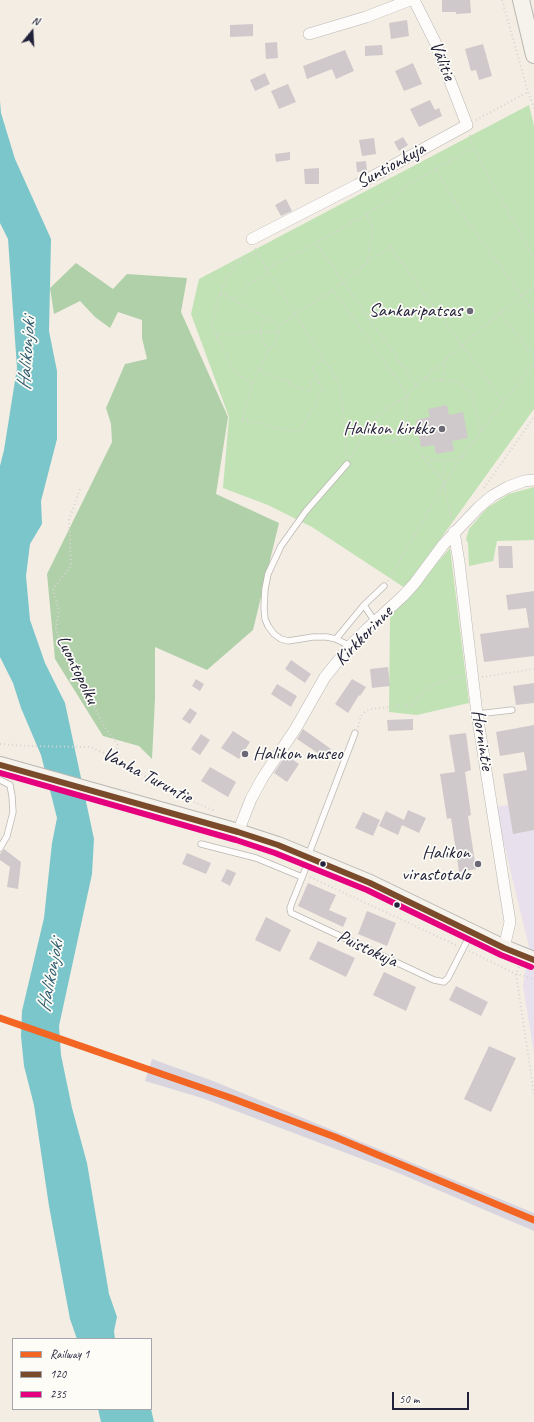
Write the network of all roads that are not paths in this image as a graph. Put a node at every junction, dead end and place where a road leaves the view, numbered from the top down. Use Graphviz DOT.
graph roads {
  1 [pos="410,0"];
  2 [pos="414,0"];
  3 [pos="521,0"];
  4 [pos="309,34"];
  5 [pos="534,55"];
  6 [pos="467,124"];
  7 [pos="252,239"];
  8 [pos="347,464"];
  9 [pos="534,480"];
  10 [pos="453,527"];
  11 [pos="384,586"];
  12 [pos="364,605"];
  13 [pos="375,622"];
  14 [pos="336,638"];
  15 [pos="350,646"];
  16 [pos="512,710"];
  17 [pos="477,714"];
  18 [pos="355,733"];
  19 [pos="0,765"];
  20 [pos="0,780"];
  21 [pos="238,832"];
  22 [pos="201,844"];
  23 [pos="0,848"];
  24 [pos="309,857"];
  25 [pos="302,876"];
  26 [pos="472,932"];
  27 [pos="504,948"];
  28 [pos="534,960"];
  1 -- 4 [label="street"];
  2 -- 6 [label="street, Välitie"];
  3 -- 5 [label="street"];
  6 -- 7 [label="street, Suntionkuja"];
  8 -- 14 [label="lane"];
  9 -- 10 [label="street, Kirkkorinne"];
  10 -- 13 [label="street, Kirkkorinne"];
  10 -- 17 [label="street, Hornintie"];
  11 -- 12 [label="lane"];
  12 -- 13 [label="lane"];
  12 -- 14 [label="lane"];
  13 -- 15 [label="street, Kirkkorinne"];
  14 -- 15 [label="lane"];
  15 -- 21 [label="street, Kirkkorinne"];
  16 -- 17 [label="lane"];
  17 -- 27 [label="street, Hornintie"];
  18 -- 24 [label="lane, Puistokuja"];
  19 -- 21 [label="street, Vanha Turuntie"];
  20 -- 23 [label="lane"];
  21 -- 24 [label="street, Vanha Turuntie"];
  22 -- 25 [label="lane"];
  24 -- 25 [label="lane, Puistokuja"];
  24 -- 26 [label="street, Vanha Turuntie"];
  25 -- 26 [label="lane, Puistokuja"];
  26 -- 27 [label="street, Vanha Turuntie"];
  27 -- 28 [label="street, Vanha Turuntie"];
}
